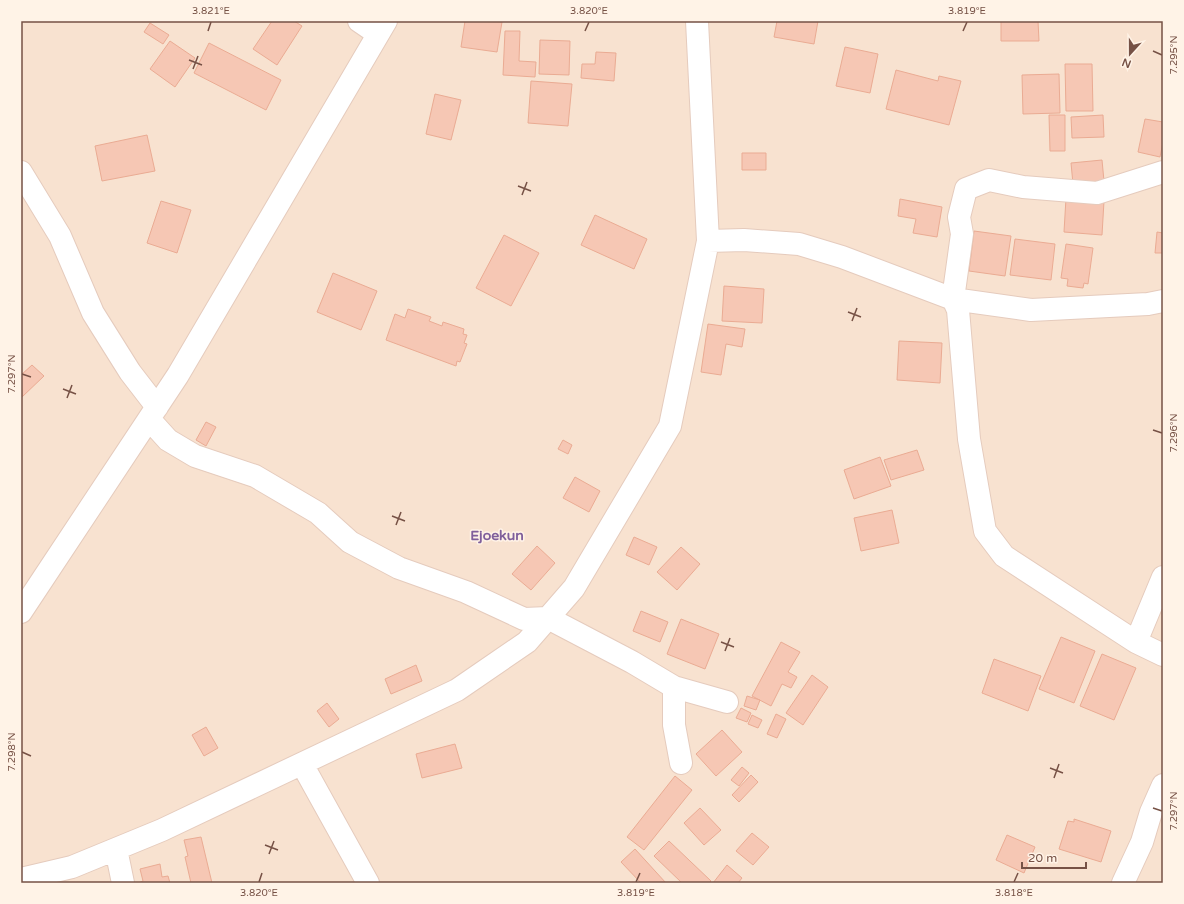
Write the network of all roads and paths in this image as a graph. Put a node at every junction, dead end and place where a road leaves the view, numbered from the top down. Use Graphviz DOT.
graph roads {
  1 [pos="359,21"];
  2 [pos="697,21"];
  3 [pos="382,27"];
  4 [pos="21,172"];
  5 [pos="1163,172"];
  6 [pos="708,241"];
  7 [pos="953,299"];
  8 [pos="1158,306"];
  9 [pos="153,413"];
  10 [pos="1163,577"];
  11 [pos="21,612"];
  12 [pos="548,618"];
  13 [pos="1136,642"];
  14 [pos="1163,655"];
  15 [pos="674,687"];
  16 [pos="727,702"];
  17 [pos="681,763"];
  18 [pos="302,764"];
  19 [pos="1163,785"];
  20 [pos="116,849"];
  21 [pos="21,879"];
  22 [pos="123,883"];
  23 [pos="368,883"];
  24 [pos="1123,883"];
  1 -- 3 [label="street"];
  2 -- 6 [label="street"];
  3 -- 9 [label="street"];
  4 -- 9 [label="street"];
  5 -- 7 [label="street"];
  6 -- 7 [label="street"];
  6 -- 12 [label="street"];
  7 -- 8 [label="street"];
  7 -- 13 [label="street"];
  9 -- 11 [label="street"];
  9 -- 12 [label="street"];
  10 -- 13 [label="street"];
  12 -- 15 [label="street"];
  12 -- 18 [label="street"];
  13 -- 14 [label="street"];
  15 -- 16 [label="street"];
  15 -- 17 [label="street"];
  18 -- 20 [label="street"];
  18 -- 23 [label="street"];
  19 -- 24 [label="street"];
  20 -- 21 [label="street"];
  20 -- 22 [label="street"];
}
